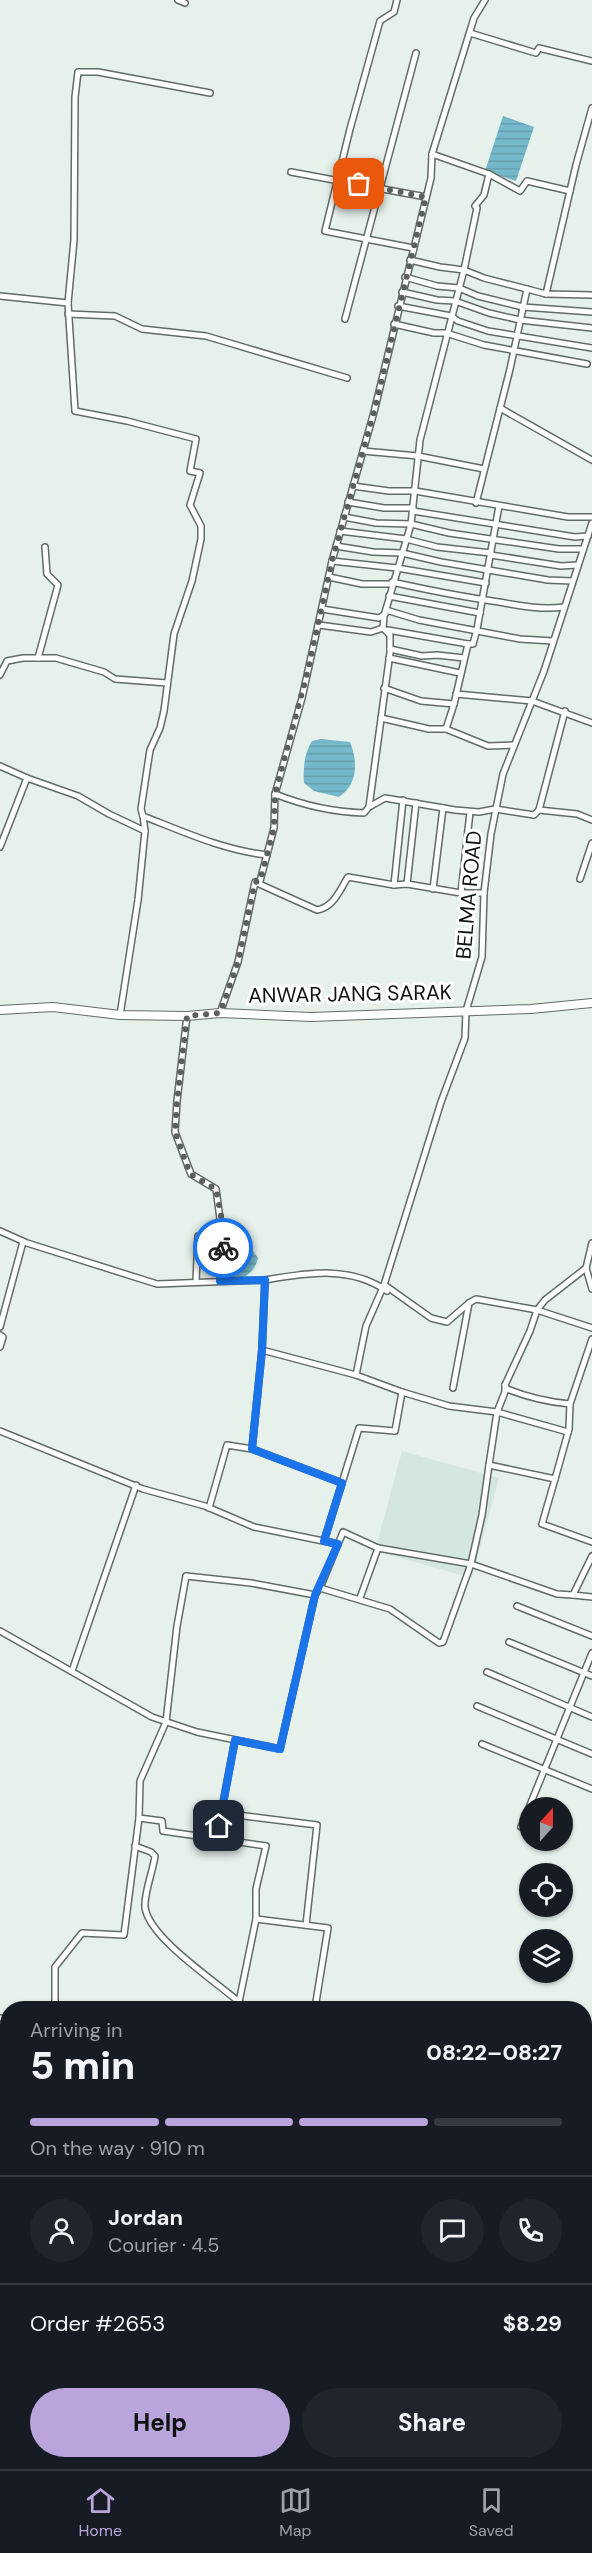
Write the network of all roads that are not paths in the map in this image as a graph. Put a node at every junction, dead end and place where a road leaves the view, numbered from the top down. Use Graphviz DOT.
graph roads {
  1 [pos="178,0"];
  2 [pos="397,0"];
  3 [pos="485,0"];
  4 [pos="185,3"];
  5 [pos="470,33"];
  6 [pos="416,53"];
  7 [pos="592,61"];
  8 [pos="210,93"];
  9 [pos="592,108"];
  10 [pos="432,154"];
  11 [pos="291,172"];
  12 [pos="489,174"];
  13 [pos="338,179"];
  14 [pos="381,189"];
  15 [pos="570,191"];
  16 [pos="426,197"];
  17 [pos="367,240"];
  18 [pos="413,248"];
  19 [pos="410,260"];
  20 [pos="464,270"];
  21 [pos="405,277"];
  22 [pos="459,288"];
  23 [pos="527,289"];
  24 [pos="402,292"];
  25 [pos="546,294"];
  26 [pos="592,295"];
  27 [pos="0,296"];
  28 [pos="455,301"];
  29 [pos="68,303"];
  30 [pos="398,306"];
  31 [pos="523,307"];
  32 [pos="592,312"];
  33 [pos="69,314"];
  34 [pos="451,316"];
  35 [pos="345,319"];
  36 [pos="520,320"];
  37 [pos="394,324"];
  38 [pos="592,328"];
  39 [pos="446,333"];
  40 [pos="518,335"];
  41 [pos="592,348"];
  42 [pos="514,351"];
  43 [pos="587,364"];
  44 [pos="347,378"];
  45 [pos="500,408"];
  46 [pos="363,451"];
  47 [pos="418,456"];
  48 [pos="592,460"];
  49 [pos="484,469"];
  50 [pos="353,486"];
  51 [pos="415,491"];
  52 [pos="348,502"];
  53 [pos="476,503"];
  54 [pos="499,506"];
  55 [pos="413,510"];
  56 [pos="344,517"];
  57 [pos="592,517"];
  58 [pos="496,523"];
  59 [pos="592,523"];
  60 [pos="411,525"];
  61 [pos="340,531"];
  62 [pos="588,536"];
  63 [pos="406,539"];
  64 [pos="494,540"];
  65 [pos="336,546"];
  66 [pos="45,547"];
  67 [pos="582,549"];
  68 [pos="402,553"];
  69 [pos="491,554"];
  70 [pos="332,561"];
  71 [pos="577,565"];
  72 [pos="397,568"];
  73 [pos="488,569"];
  74 [pos="329,577"];
  75 [pos="572,581"];
  76 [pos="392,583"];
  77 [pos="486,583"];
  78 [pos="389,596"];
  79 [pos="483,600"];
  80 [pos="564,608"];
  81 [pos="322,609"];
  82 [pos="385,612"];
  83 [pos="480,613"];
  84 [pos="319,626"];
  85 [pos="385,629"];
  86 [pos="477,629"];
  87 [pos="553,641"];
  88 [pos="468,644"];
  89 [pos="390,649"];
  90 [pos="38,658"];
  91 [pos="389,658"];
  92 [pos="464,658"];
  93 [pos="460,674"];
  94 [pos="0,675"];
  95 [pos="167,683"];
  96 [pos="384,688"];
  97 [pos="456,694"];
  98 [pos="532,701"];
  99 [pos="454,704"];
  100 [pos="565,711"];
  101 [pos="381,718"];
  102 [pos="592,723"];
  103 [pos="446,729"];
  104 [pos="514,745"];
  105 [pos="0,765"];
  106 [pos="27,778"];
  107 [pos="275,794"];
  108 [pos="403,800"];
  109 [pos="416,803"];
  110 [pos="369,807"];
  111 [pos="443,808"];
  112 [pos="495,808"];
  113 [pos="539,810"];
  114 [pos="470,812"];
  115 [pos="143,816"];
  116 [pos="592,819"];
  117 [pos="145,831"];
  118 [pos="592,843"];
  119 [pos="0,846"];
  120 [pos="267,855"];
  121 [pos="580,879"];
  122 [pos="255,882"];
  123 [pos="394,885"];
  124 [pos="407,885"];
  125 [pos="433,889"];
  126 [pos="460,893"];
  127 [pos="484,893"];
  128 [pos="592,1003"];
  129 [pos="0,1010"];
  130 [pos="466,1011"];
  131 [pos="220,1013"];
  132 [pos="120,1016"];
  133 [pos="187,1016"];
  134 [pos="0,1231"];
  135 [pos="223,1233"];
  136 [pos="23,1242"];
  137 [pos="592,1243"];
  138 [pos="586,1268"];
  139 [pos="265,1280"];
  140 [pos="220,1281"];
  141 [pos="196,1282"];
  142 [pos="384,1285"];
  143 [pos="592,1289"];
  144 [pos="469,1303"];
  145 [pos="537,1310"];
  146 [pos="0,1327"];
  147 [pos="592,1328"];
  148 [pos="0,1335"];
  149 [pos="592,1339"];
  150 [pos="0,1347"];
  151 [pos="262,1350"];
  152 [pos="356,1375"];
  153 [pos="505,1385"];
  154 [pos="453,1388"];
  155 [pos="402,1392"];
  156 [pos="570,1404"];
  157 [pos="497,1412"];
  158 [pos="0,1431"];
  159 [pos="568,1432"];
  160 [pos="252,1449"];
  161 [pos="489,1465"];
  162 [pos="555,1479"];
  163 [pos="342,1483"];
  164 [pos="136,1485"];
  165 [pos="209,1508"];
  166 [pos="324,1541"];
  167 [pos="592,1542"];
  168 [pos="338,1544"];
  169 [pos="378,1548"];
  170 [pos="592,1556"];
  171 [pos="471,1564"];
  172 [pos="320,1588"];
  173 [pos="315,1595"];
  174 [pos="573,1595"];
  175 [pos="592,1597"];
  176 [pos="360,1598"];
  177 [pos="517,1606"];
  178 [pos="0,1631"];
  179 [pos="592,1636"];
  180 [pos="509,1642"];
  181 [pos="592,1653"];
  182 [pos="72,1671"];
  183 [pos="487,1672"];
  184 [pos="584,1673"];
  185 [pos="592,1676"];
  186 [pos="477,1706"];
  187 [pos="570,1708"];
  188 [pos="592,1717"];
  189 [pos="166,1722"];
  190 [pos="557,1739"];
  191 [pos="235,1740"];
  192 [pos="482,1744"];
  193 [pos="592,1754"];
  194 [pos="544,1770"];
  195 [pos="592,1789"];
  196 [pos="533,1797"];
  197 [pos="221,1813"];
  198 [pos="139,1818"];
  199 [pos="217,1839"];
  200 [pos="135,1846"];
  201 [pos="256,1919"];
  202 [pos="306,1925"];
  203 [pos="55,2001"];
  204 [pos="233,2001"];
  205 [pos="239,2001"];
  206 [pos="316,2001"];
  1 -- 4 [label="street"];
  2 -- 13 [label="street"];
  3 -- 5 [label="street"];
  5 -- 7 [label="street"];
  5 -- 10 [label="street"];
  6 -- 14 [label="street"];
  8 -- 29 [label="street"];
  9 -- 15 [label="street"];
  10 -- 12 [label="street"];
  10 -- 16 [label="street"];
  11 -- 13 [label="street"];
  12 -- 15 [label="street"];
  12 -- 20 [label="street"];
  13 -- 14 [label="street"];
  13 -- 17 [label="street"];
  14 -- 16 [label="street"];
  14 -- 17 [label="street"];
  15 -- 25 [label="street"];
  16 -- 18 [label="street"];
  17 -- 18 [label="street"];
  17 -- 35 [label="street"];
  18 -- 19 [label="street"];
  19 -- 20 [label="street"];
  19 -- 21 [label="street"];
  20 -- 22 [label="street"];
  20 -- 23 [label="street"];
  21 -- 22 [label="street"];
  21 -- 24 [label="street"];
  22 -- 28 [label="street"];
  22 -- 31 [label="street"];
  23 -- 25 [label="street"];
  23 -- 31 [label="street"];
  24 -- 28 [label="street"];
  24 -- 30 [label="street"];
  25 -- 26 [label="street"];
  27 -- 29 [label="street"];
  28 -- 34 [label="street"];
  28 -- 36 [label="street"];
  29 -- 33 [label="street"];
  30 -- 34 [label="street"];
  30 -- 37 [label="street"];
  31 -- 32 [label="street"];
  31 -- 36 [label="street"];
  33 -- 44 [label="street"];
  33 -- 95 [label="street"];
  34 -- 39 [label="street"];
  34 -- 40 [label="street"];
  36 -- 38 [label="street"];
  36 -- 40 [label="street"];
  37 -- 39 [label="street"];
  37 -- 46 [label="street"];
  39 -- 42 [label="street"];
  39 -- 47 [label="street"];
  40 -- 41 [label="street"];
  40 -- 42 [label="street"];
  42 -- 43 [label="street"];
  42 -- 45 [label="street"];
  45 -- 48 [label="street"];
  45 -- 49 [label="street"];
  46 -- 47 [label="street"];
  46 -- 50 [label="street"];
  47 -- 49 [label="street"];
  47 -- 51 [label="street"];
  49 -- 53 [label="street"];
  50 -- 51 [label="street"];
  50 -- 52 [label="street"];
  51 -- 53 [label="street"];
  51 -- 55 [label="street"];
  52 -- 55 [label="street"];
  52 -- 56 [label="street"];
  53 -- 54 [label="street"];
  54 -- 57 [label="street"];
  54 -- 58 [label="street"];
  55 -- 58 [label="street"];
  55 -- 60 [label="street"];
  56 -- 60 [label="street"];
  56 -- 61 [label="street"];
  58 -- 62 [label="street"];
  58 -- 64 [label="street"];
  59 -- 62 [label="street, BELMA ROAD"];
  60 -- 63 [label="street"];
  60 -- 64 [label="street"];
  61 -- 63 [label="street"];
  61 -- 65 [label="street"];
  62 -- 67 [label="street, BELMA ROAD"];
  63 -- 68 [label="street"];
  63 -- 69 [label="street"];
  64 -- 67 [label="street"];
  64 -- 69 [label="street"];
  65 -- 68 [label="street"];
  65 -- 70 [label="street"];
  66 -- 90 [label="street"];
  67 -- 71 [label="street, BELMA ROAD"];
  68 -- 72 [label="street"];
  68 -- 73 [label="street"];
  69 -- 71 [label="street"];
  69 -- 73 [label="street"];
  70 -- 72 [label="street"];
  70 -- 74 [label="street"];
  71 -- 75 [label="street, BELMA ROAD"];
  72 -- 76 [label="street"];
  72 -- 77 [label="street"];
  73 -- 75 [label="street"];
  73 -- 77 [label="street"];
  74 -- 76 [label="street"];
  74 -- 81 [label="street"];
  75 -- 80 [label="street, BELMA ROAD"];
  76 -- 78 [label="street"];
  76 -- 79 [label="street"];
  77 -- 79 [label="street"];
  78 -- 82 [label="street"];
  78 -- 83 [label="street"];
  79 -- 80 [label="street"];
  79 -- 83 [label="street"];
  80 -- 87 [label="street, BELMA ROAD"];
  81 -- 82 [label="street"];
  81 -- 84 [label="street"];
  82 -- 85 [label="street"];
  82 -- 86 [label="street"];
  83 -- 86 [label="street"];
  84 -- 85 [label="street"];
  84 -- 107 [label="street"];
  85 -- 88 [label="street"];
  85 -- 89 [label="street"];
  86 -- 87 [label="street"];
  86 -- 88 [label="street"];
  87 -- 98 [label="street, BELMA ROAD"];
  88 -- 92 [label="street"];
  89 -- 91 [label="street"];
  89 -- 92 [label="street"];
  90 -- 94 [label="street"];
  90 -- 95 [label="street"];
  91 -- 93 [label="street"];
  91 -- 96 [label="street"];
  92 -- 93 [label="street"];
  93 -- 97 [label="street"];
  95 -- 115 [label="street"];
  96 -- 99 [label="street"];
  96 -- 101 [label="street"];
  97 -- 98 [label="street"];
  97 -- 99 [label="street"];
  98 -- 100 [label="street"];
  98 -- 104 [label="street, BELMA ROAD"];
  99 -- 103 [label="street"];
  100 -- 102 [label="street"];
  100 -- 113 [label="street"];
  101 -- 103 [label="street"];
  101 -- 110 [label="street"];
  103 -- 104 [label="street"];
  104 -- 112 [label="street, BELMA ROAD"];
  105 -- 106 [label="street"];
  106 -- 117 [label="street"];
  106 -- 119 [label="street"];
  107 -- 110 [label="street"];
  107 -- 120 [label="street"];
  108 -- 109 [label="street"];
  108 -- 110 [label="street"];
  108 -- 123 [label="street"];
  109 -- 111 [label="street"];
  109 -- 124 [label="street"];
  111 -- 114 [label="street"];
  111 -- 125 [label="street"];
  112 -- 113 [label="street"];
  112 -- 114 [label="street"];
  112 -- 127 [label="street, BELMA ROAD"];
  113 -- 116 [label="street"];
  114 -- 126 [label="street"];
  115 -- 117 [label="street"];
  115 -- 120 [label="street"];
  117 -- 132 [label="street"];
  118 -- 121 [label="street"];
  120 -- 122 [label="street"];
  122 -- 123 [label="street"];
  122 -- 131 [label="street"];
  123 -- 124 [label="street"];
  124 -- 125 [label="street"];
  125 -- 126 [label="street"];
  126 -- 127 [label="street"];
  127 -- 130 [label="street, BELMA ROAD"];
  128 -- 130 [label="main road, ANWAR JANG SARAK"];
  129 -- 132 [label="main road, ANWAR JANG SARAK"];
  130 -- 131 [label="main road, ANWAR JANG SARAK"];
  130 -- 142 [label="street, BELMA ROAD"];
  131 -- 133 [label="main road, ANWAR JANG SARAK"];
  132 -- 133 [label="main road, ANWAR JANG SARAK"];
  133 -- 135 [label="street"];
  134 -- 136 [label="street"];
  135 -- 140 [label="street"];
  135 -- 141 [label="street"];
  136 -- 141 [label="street"];
  136 -- 146 [label="street"];
  137 -- 138 [label="street"];
  138 -- 143 [label="street"];
  138 -- 145 [label="street"];
  139 -- 140 [label="street"];
  139 -- 142 [label="street"];
  139 -- 151 [label="street"];
  140 -- 141 [label="street"];
  142 -- 144 [label="street"];
  142 -- 152 [label="street, BELMA ROAD"];
  144 -- 145 [label="street"];
  144 -- 154 [label="street"];
  145 -- 147 [label="street"];
  145 -- 153 [label="street"];
  148 -- 150 [label="street"];
  149 -- 156 [label="street"];
  151 -- 152 [label="street"];
  151 -- 160 [label="street"];
  152 -- 155 [label="street"];
  153 -- 156 [label="street"];
  153 -- 157 [label="street"];
  155 -- 157 [label="street"];
  155 -- 163 [label="street"];
  156 -- 159 [label="street"];
  157 -- 159 [label="street"];
  157 -- 161 [label="street"];
  158 -- 164 [label="street"];
  159 -- 162 [label="street"];
  160 -- 163 [label="street"];
  160 -- 165 [label="street"];
  161 -- 162 [label="street"];
  161 -- 171 [label="street"];
  162 -- 167 [label="street"];
  163 -- 166 [label="street"];
  164 -- 165 [label="street"];
  164 -- 182 [label="street"];
  165 -- 166 [label="street"];
  166 -- 168 [label="street"];
  168 -- 169 [label="street"];
  168 -- 172 [label="street"];
  169 -- 171 [label="street"];
  169 -- 176 [label="street"];
  170 -- 174 [label="street"];
  171 -- 174 [label="street"];
  171 -- 176 [label="street"];
  172 -- 173 [label="street"];
  172 -- 176 [label="street"];
  173 -- 189 [label="street"];
  173 -- 191 [label="street"];
  174 -- 175 [label="street"];
  177 -- 179 [label="street"];
  178 -- 182 [label="street"];
  180 -- 184 [label="street"];
  181 -- 184 [label="street"];
  182 -- 189 [label="street"];
  183 -- 187 [label="street"];
  184 -- 185 [label="street"];
  184 -- 187 [label="street"];
  186 -- 190 [label="street"];
  187 -- 188 [label="street"];
  187 -- 190 [label="street"];
  189 -- 191 [label="street"];
  189 -- 198 [label="street"];
  190 -- 193 [label="street"];
  190 -- 194 [label="street"];
  191 -- 197 [label="street"];
  192 -- 194 [label="street"];
  194 -- 195 [label="street"];
  194 -- 196 [label="street"];
  197 -- 199 [label="street"];
  197 -- 202 [label="street"];
  198 -- 199 [label="street"];
  198 -- 200 [label="street"];
  199 -- 201 [label="street"];
  200 -- 203 [label="street"];
  200 -- 204 [label="street"];
  201 -- 202 [label="street"];
  201 -- 205 [label="street"];
  202 -- 206 [label="street"];
}
